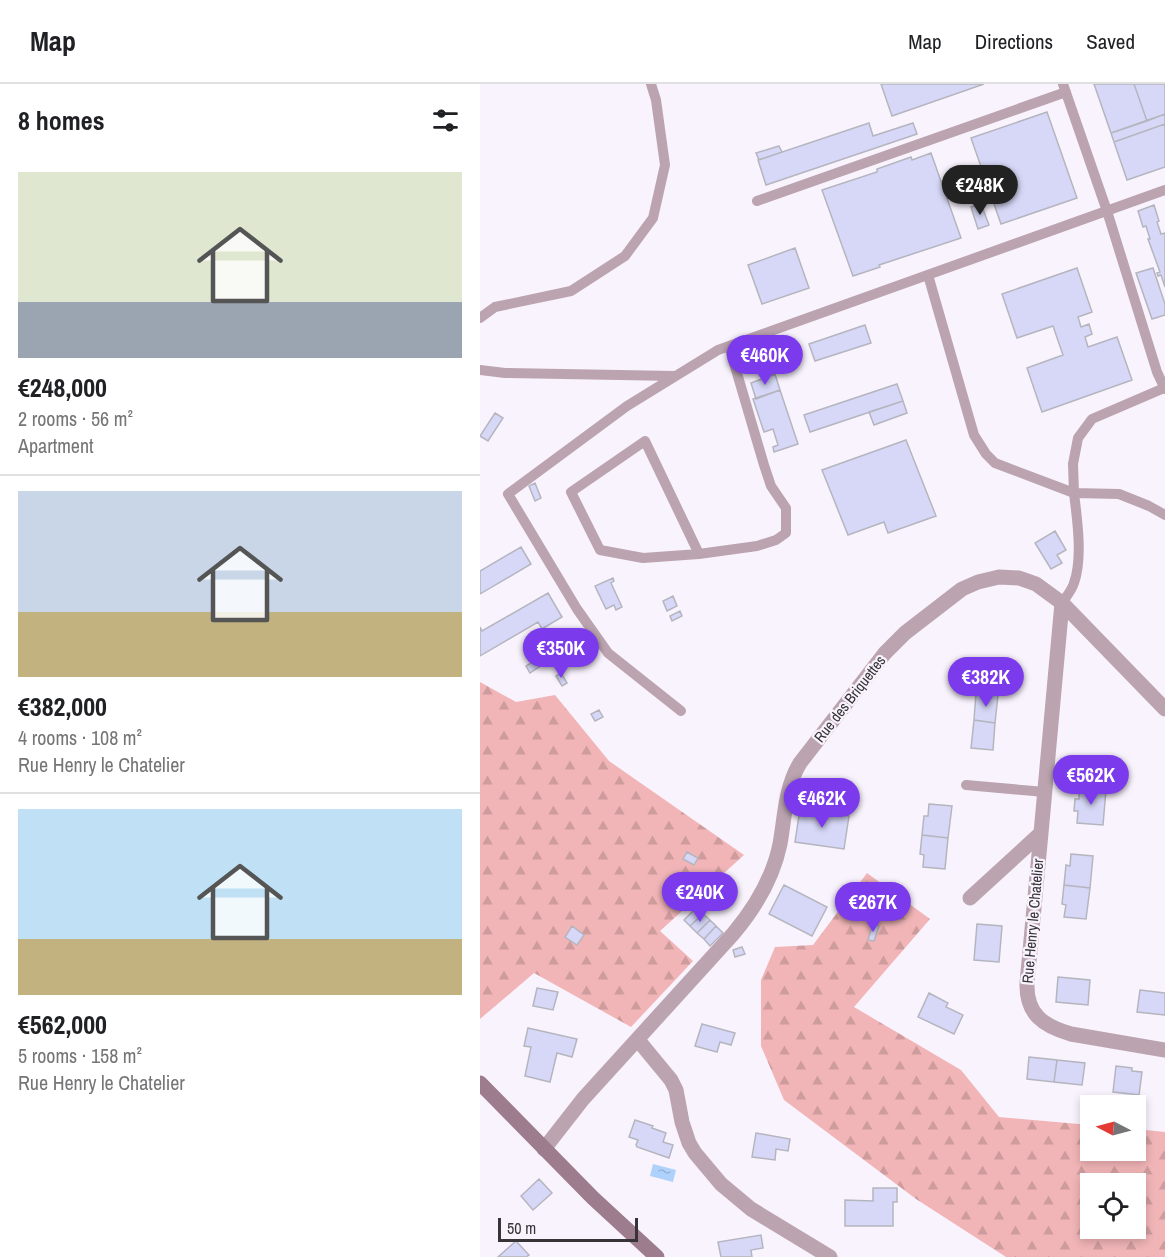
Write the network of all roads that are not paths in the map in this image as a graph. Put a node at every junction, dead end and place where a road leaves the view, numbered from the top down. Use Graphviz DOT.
graph roads {
  1 [pos="651,84"];
  2 [pos="1065,88"];
  3 [pos="1165,190"];
  4 [pos="757,201"];
  5 [pos="1107,211"];
  6 [pos="928,275"];
  7 [pos="480,318"];
  8 [pos="729,346"];
  9 [pos="480,370"];
  10 [pos="675,376"];
  11 [pos="1165,388"];
  12 [pos="1074,492"];
  13 [pos="1165,515"];
  14 [pos="699,554"];
  15 [pos="1062,603"];
  16 [pos="1165,709"];
  17 [pos="681,711"];
  18 [pos="966,785"];
  19 [pos="1045,792"];
  20 [pos="1041,833"];
  21 [pos="970,898"];
  22 [pos="638,1040"];
  23 [pos="1165,1050"];
  24 [pos="480,1083"];
  25 [pos="544,1149"];
  26 [pos="657,1257"];
  27 [pos="830,1257"];
  1 -- 7 [label="lane"];
  2 -- 4 [label="lane"];
  2 -- 5 [label="lane"];
  3 -- 5 [label="lane"];
  5 -- 6 [label="lane"];
  5 -- 11 [label="lane"];
  6 -- 8 [label="lane"];
  6 -- 12 [label="lane"];
  8 -- 10 [label="lane"];
  8 -- 14 [label="lane"];
  9 -- 10 [label="lane"];
  10 -- 17 [label="lane"];
  11 -- 12 [label="lane"];
  12 -- 13 [label="lane"];
  12 -- 15 [label="lane"];
  14 -- 14 [label="lane"];
  15 -- 16 [label="street"];
  15 -- 19 [label="street, Rue Henry le Chatelier"];
  15 -- 22 [label="street, Rue des Briquettes"];
  18 -- 19 [label="lane"];
  19 -- 20 [label="street, Rue Henry le Chatelier"];
  20 -- 21 [label="street, Rue Henry le Chatelier"];
  20 -- 23 [label="street, Rue Henry le Chatelier"];
  22 -- 25 [label="street, Rue des Briquettes"];
  22 -- 27 [label="street"];
  24 -- 25 [label="main road"];
  25 -- 26 [label="main road"];
}
